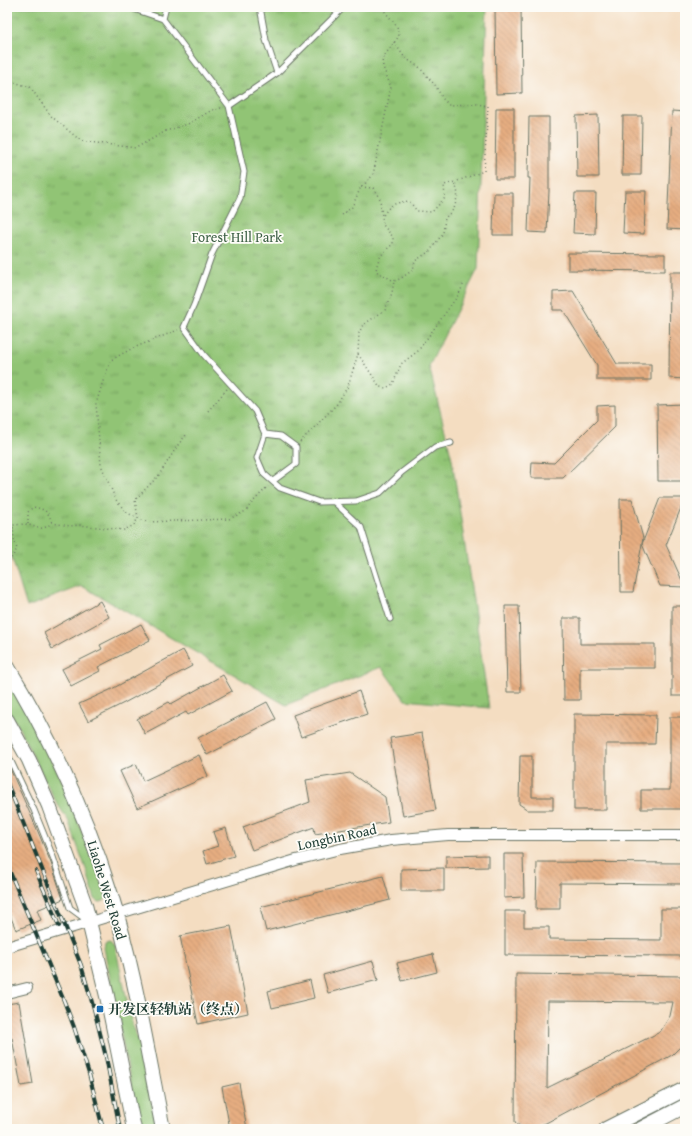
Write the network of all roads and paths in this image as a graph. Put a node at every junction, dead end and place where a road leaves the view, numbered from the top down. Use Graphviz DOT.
graph roads {
  1 [pos="128,7"];
  2 [pos="166,7"];
  3 [pos="260,7"];
  4 [pos="344,7"];
  5 [pos="381,7"];
  6 [pos="163,19"];
  7 [pos="394,42"];
  8 [pos="277,73"];
  9 [pos="7,80"];
  10 [pos="229,106"];
  11 [pos="454,182"];
  12 [pos="361,187"];
  13 [pos="342,215"];
  14 [pos="382,217"];
  15 [pos="394,281"];
  16 [pos="464,283"];
  17 [pos="184,327"];
  18 [pos="358,354"];
  19 [pos="231,385"];
  20 [pos="208,411"];
  21 [pos="265,434"];
  22 [pos="186,435"];
  23 [pos="451,443"];
  24 [pos="296,446"];
  25 [pos="273,481"];
  26 [pos="333,501"];
  27 [pos="138,518"];
  28 [pos="52,523"];
  29 [pos="28,524"];
  30 [pos="7,565"];
  31 [pos="390,618"];
  32 [pos="7,666"];
  33 [pos="7,720"];
  34 [pos="7,753"];
  35 [pos="685,835"];
  36 [pos="116,914"];
  37 [pos="89,922"];
  38 [pos="7,947"];
  39 [pos="27,988"];
  40 [pos="7,993"];
  41 [pos="685,1089"];
  42 [pos="685,1106"];
  43 [pos="134,1129"];
  44 [pos="163,1129"];
  45 [pos="606,1129"];
  46 [pos="641,1129"];
  1 -- 6 [label="lane"];
  2 -- 6 [label="lane"];
  3 -- 8 [label="lane"];
  4 -- 8 [label="lane"];
  5 -- 7 [label="path"];
  6 -- 10 [label="lane"];
  7 -- 11 [label="path"];
  7 -- 12 [label="path"];
  8 -- 10 [label="lane"];
  9 -- 10 [label="path"];
  10 -- 17 [label="lane"];
  11 -- 14 [label="path"];
  11 -- 15 [label="path"];
  12 -- 13 [label="path"];
  12 -- 14 [label="path"];
  14 -- 15 [label="path"];
  15 -- 18 [label="path"];
  16 -- 18 [label="path"];
  17 -- 19 [label="lane"];
  17 -- 27 [label="path"];
  18 -- 24 [label="path"];
  19 -- 20 [label="path"];
  19 -- 21 [label="lane"];
  21 -- 24 [label="lane"];
  21 -- 25 [label="lane"];
  22 -- 27 [label="path"];
  23 -- 26 [label="lane"];
  24 -- 25 [label="lane"];
  25 -- 26 [label="lane"];
  25 -- 27 [label="path"];
  26 -- 31 [label="lane"];
  27 -- 28 [label="path"];
  28 -- 29 [label="path"];
  28 -- 29 [label="path"];
  29 -- 30 [label="path"];
  32 -- 36 [label="main road, Liaohe West Road"];
  33 -- 37 [label="main road, Liaohe West Road"];
  34 -- 37 [label="lane"];
  35 -- 36 [label="street, Longbin Road"];
  36 -- 37 [label="street, Longbin Road"];
  36 -- 44 [label="main road, Liaohe West Road"];
  37 -- 38 [label="street, Longbin Road"];
  37 -- 43 [label="main road, Liaohe West Road"];
  39 -- 40 [label="street"];
  41 -- 45 [label="main road"];
  42 -- 46 [label="main road"];
}
